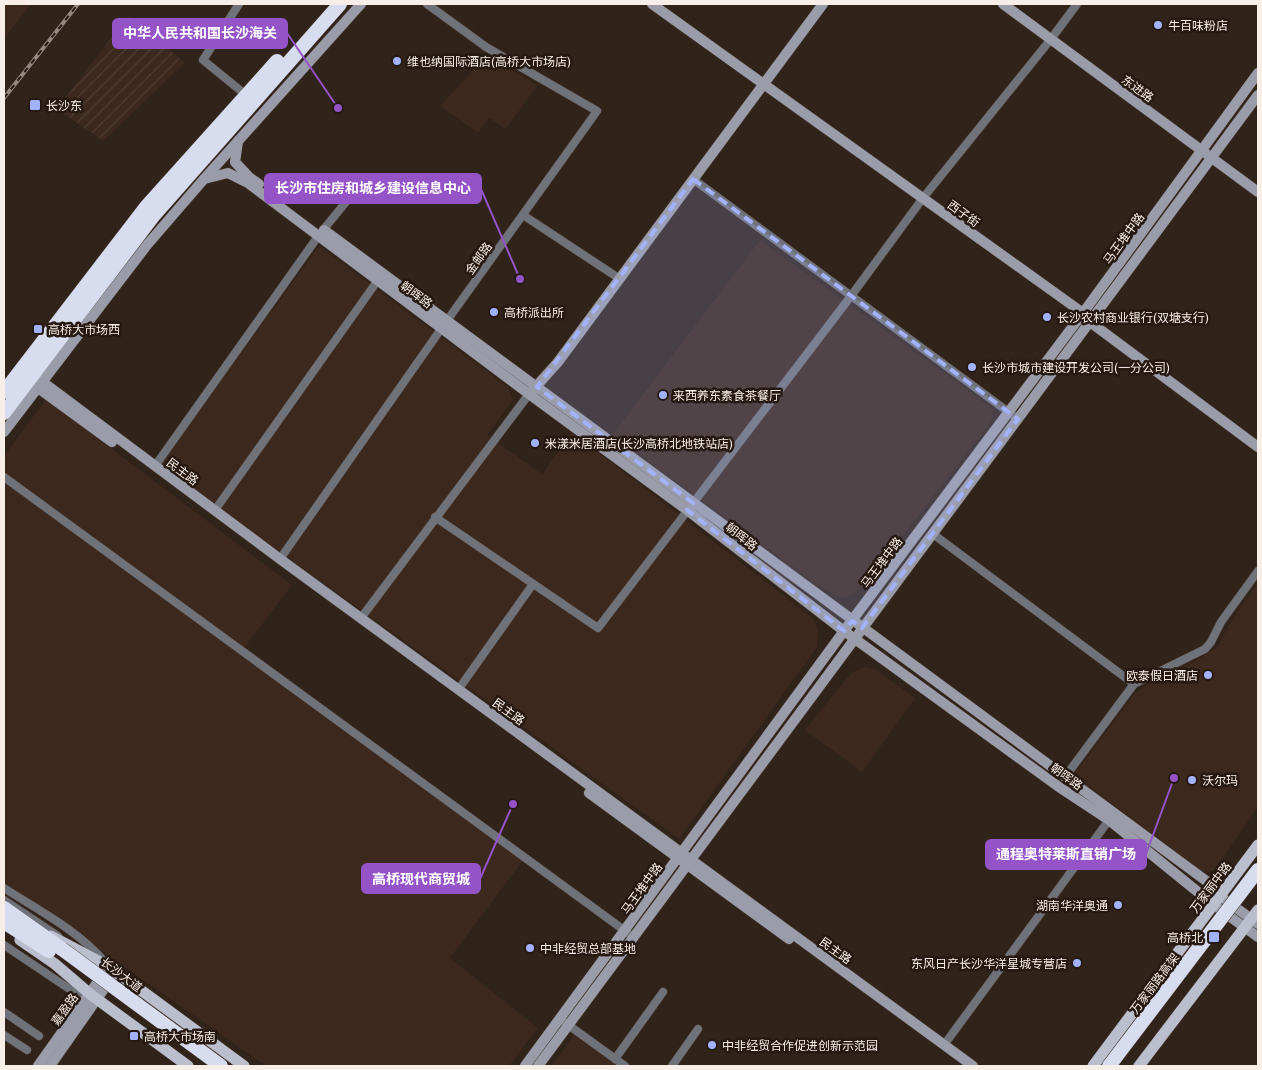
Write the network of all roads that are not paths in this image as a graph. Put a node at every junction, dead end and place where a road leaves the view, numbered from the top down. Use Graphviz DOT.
graph roads {
  1 [pos="239,4"];
  2 [pos="330,4"];
  3 [pos="340,4"];
  4 [pos="361,4"];
  5 [pos="427,4"];
  6 [pos="652,4"];
  7 [pos="823,4"];
  8 [pos="1003,4"];
  9 [pos="1076,4"];
  10 [pos="1050,39"];
  11 [pos="1258,74"];
  12 [pos="764,84"];
  13 [pos="246,95"];
  14 [pos="1258,95"];
  15 [pos="238,141"];
  16 [pos="1202,151"];
  17 [pos="1212,158"];
  18 [pos="204,179"];
  19 [pos="693,179"];
  20 [pos="1258,192"];
  21 [pos="350,197"];
  22 [pos="923,198"];
  23 [pos="523,215"];
  24 [pos="321,233"];
  25 [pos="620,279"];
  26 [pos="378,280"];
  27 [pos="851,296"];
  28 [pos="1083,313"];
  29 [pos="1090,322"];
  30 [pos="444,325"];
  31 [pos="38,381"];
  32 [pos="537,387"];
  33 [pos="4,392"];
  34 [pos="529,394"];
  35 [pos="1009,412"];
  36 [pos="4,413"];
  37 [pos="1018,419"];
  38 [pos="4,432"];
  39 [pos="1258,446"];
  40 [pos="155,466"];
  41 [pos="4,479"];
  42 [pos="690,507"];
  43 [pos="215,510"];
  44 [pos="436,517"];
  45 [pos="933,534"];
  46 [pos="280,559"];
  47 [pos="1258,572"];
  48 [pos="533,584"];
  49 [pos="361,618"];
  50 [pos="852,621"];
  51 [pos="862,628"];
  52 [pos="844,631"];
  53 [pos="855,638"];
  54 [pos="1134,684"];
  55 [pos="458,690"];
  56 [pos="1066,777"];
  57 [pos="1109,820"];
  58 [pos="1258,845"];
  59 [pos="685,859"];
  60 [pos="1258,870"];
  61 [pos="1258,886"];
  62 [pos="4,888"];
  63 [pos="4,900"];
  64 [pos="1217,900"];
  65 [pos="4,907"];
  66 [pos="1254,920"];
  67 [pos="4,922"];
  68 [pos="25,923"];
  69 [pos="4,929"];
  70 [pos="629,934"];
  71 [pos="1258,936"];
  72 [pos="4,945"];
  73 [pos="76,948"];
  74 [pos="57,951"];
  75 [pos="112,969"];
  76 [pos="663,992"];
  77 [pos="94,997"];
  78 [pos="4,1012"];
  79 [pos="564,1022"];
  80 [pos="698,1029"];
  81 [pos="4,1035"];
  82 [pos="39,1036"];
  83 [pos="944,1045"];
  84 [pos="26,1050"];
  85 [pos="615,1059"];
  86 [pos="174,1062"];
  87 [pos="38,1066"];
  88 [pos="50,1066"];
  89 [pos="188,1066"];
  90 [pos="210,1066"];
  91 [pos="221,1066"];
  92 [pos="244,1066"];
  93 [pos="524,1066"];
  94 [pos="538,1066"];
  95 [pos="625,1066"];
  96 [pos="672,1066"];
  97 [pos="963,1066"];
  98 [pos="973,1066"];
  99 [pos="1093,1066"];
  100 [pos="1109,1066"];
  101 [pos="1121,1066"];
  102 [pos="1139,1066"];
  1 -- 13 [label="street"];
  2 -- 13 [label="highway"];
  3 -- 31 [label="highway"];
  4 -- 15 [label="street"];
  5 -- 23 [label="street, 金邮路"];
  6 -- 12 [label="street, 西子街"];
  7 -- 12 [label="street"];
  8 -- 10 [label="street, 东进路"];
  9 -- 10 [label="street"];
  10 -- 16 [label="street, 东进路"];
  10 -- 22 [label="street"];
  11 -- 16 [label="street, 马王堆中路"];
  12 -- 19 [label="street"];
  12 -- 22 [label="street, 西子街"];
  13 -- 33 [label="highway"];
  14 -- 17 [label="street, 马王堆中路"];
  15 -- 18 [label="street"];
  15 -- 24 [label="street, 朝晖路"];
  16 -- 17 [label="street, 东进路"];
  16 -- 28 [label="street, 马王堆中路"];
  17 -- 20 [label="street, 东进路"];
  17 -- 29 [label="street, 马王堆中路"];
  18 -- 24 [label="street, 朝晖路"];
  18 -- 31 [label="street"];
  19 -- 25 [label="street"];
  19 -- 27 [label="street"];
  21 -- 24 [label="street"];
  22 -- 27 [label="street"];
  22 -- 28 [label="street, 西子街"];
  23 -- 25 [label="street"];
  23 -- 30 [label="street, 金邮路"];
  24 -- 26 [label="street, 朝晖路"];
  24 -- 30 [label="street, 朝晖路"];
  24 -- 40 [label="street"];
  25 -- 32 [label="street"];
  26 -- 30 [label="street, 朝晖路"];
  26 -- 43 [label="street"];
  27 -- 35 [label="street"];
  27 -- 42 [label="street"];
  28 -- 29 [label="street, 西子街"];
  28 -- 35 [label="street, 马王堆中路"];
  29 -- 37 [label="street, 马王堆中路"];
  29 -- 39 [label="street, 西子街"];
  30 -- 32 [label="street, 朝晖路"];
  30 -- 34 [label="street, 朝晖路"];
  30 -- 46 [label="street, 金邮路"];
  31 -- 36 [label="highway"];
  31 -- 38 [label="street"];
  31 -- 40 [label="street, 民主路"];
  31 -- 59 [label="street, 民主路"];
  32 -- 34 [label="street"];
  32 -- 42 [label="street, 朝晖路"];
  34 -- 42 [label="street, 朝晖路"];
  34 -- 44 [label="street"];
  35 -- 37 [label="street"];
  35 -- 50 [label="street, 马王堆中路"];
  37 -- 45 [label="street, 马王堆中路"];
  40 -- 43 [label="street, 民主路"];
  41 -- 70 [label="street"];
  42 -- 48 [label="street"];
  42 -- 50 [label="street, 朝晖路"];
  42 -- 52 [label="street, 朝晖路"];
  43 -- 46 [label="street, 民主路"];
  44 -- 48 [label="street"];
  44 -- 49 [label="street"];
  45 -- 51 [label="street, 马王堆中路"];
  45 -- 54 [label="street"];
  46 -- 49 [label="street, 民主路"];
  47 -- 54 [label="street"];
  48 -- 55 [label="street"];
  49 -- 55 [label="street, 民主路"];
  50 -- 51 [label="street, 朝晖路"];
  50 -- 52 [label="street, 马王堆中路"];
  51 -- 53 [label="street, 马王堆中路"];
  51 -- 56 [label="street, 朝晖路"];
  52 -- 53 [label="street, 朝晖路"];
  52 -- 59 [label="street, 马王堆中路"];
  53 -- 57 [label="street, 朝晖路"];
  53 -- 59 [label="street, 马王堆中路"];
  54 -- 56 [label="street"];
  55 -- 59 [label="street, 民主路"];
  56 -- 64 [label="street, 朝晖路"];
  57 -- 64 [label="street, 朝晖路"];
  57 -- 83 [label="street"];
  58 -- 64 [label="main road, 万家丽中路"];
  59 -- 70 [label="street, 马王堆中路"];
  59 -- 83 [label="street, 民主路"];
  59 -- 97 [label="street, 民主路"];
  60 -- 100 [label="highway, 万家丽路高架, bridge"];
  61 -- 101 [label="highway, 万家丽路高架"];
  62 -- 75 [label="street"];
  63 -- 73 [label="street"];
  64 -- 66 [label="street, 朝晖路"];
  64 -- 99 [label="main road, 万家丽中路"];
  65 -- 68 [label="highway, 长沙大道"];
  66 -- 71 [label="street, 朝晖路"];
  66 -- 102 [label="main road"];
  67 -- 74 [label="highway, 长沙大道"];
  68 -- 73 [label="main road"];
  68 -- 74 [label="highway, 长沙大道"];
  69 -- 77 [label="main road"];
  70 -- 79 [label="street, 马王堆中路"];
  72 -- 77 [label="street"];
  73 -- 75 [label="main road"];
  74 -- 90 [label="highway, 长沙大道"];
  74 -- 91 [label="highway, 长沙大道, bridge"];
  75 -- 77 [label="street, 嘉盈路"];
  75 -- 92 [label="main road"];
  76 -- 85 [label="street"];
  77 -- 86 [label="main road"];
  77 -- 87 [label="street, 嘉盈路"];
  77 -- 88 [label="street, 嘉盈路"];
  78 -- 82 [label="street"];
  79 -- 85 [label="street"];
  79 -- 93 [label="street, 马王堆中路"];
  79 -- 94 [label="street, 马王堆中路"];
  80 -- 96 [label="street"];
  81 -- 84 [label="street"];
  83 -- 98 [label="street, 民主路"];
  85 -- 95 [label="street"];
  86 -- 89 [label="main road"];
}
